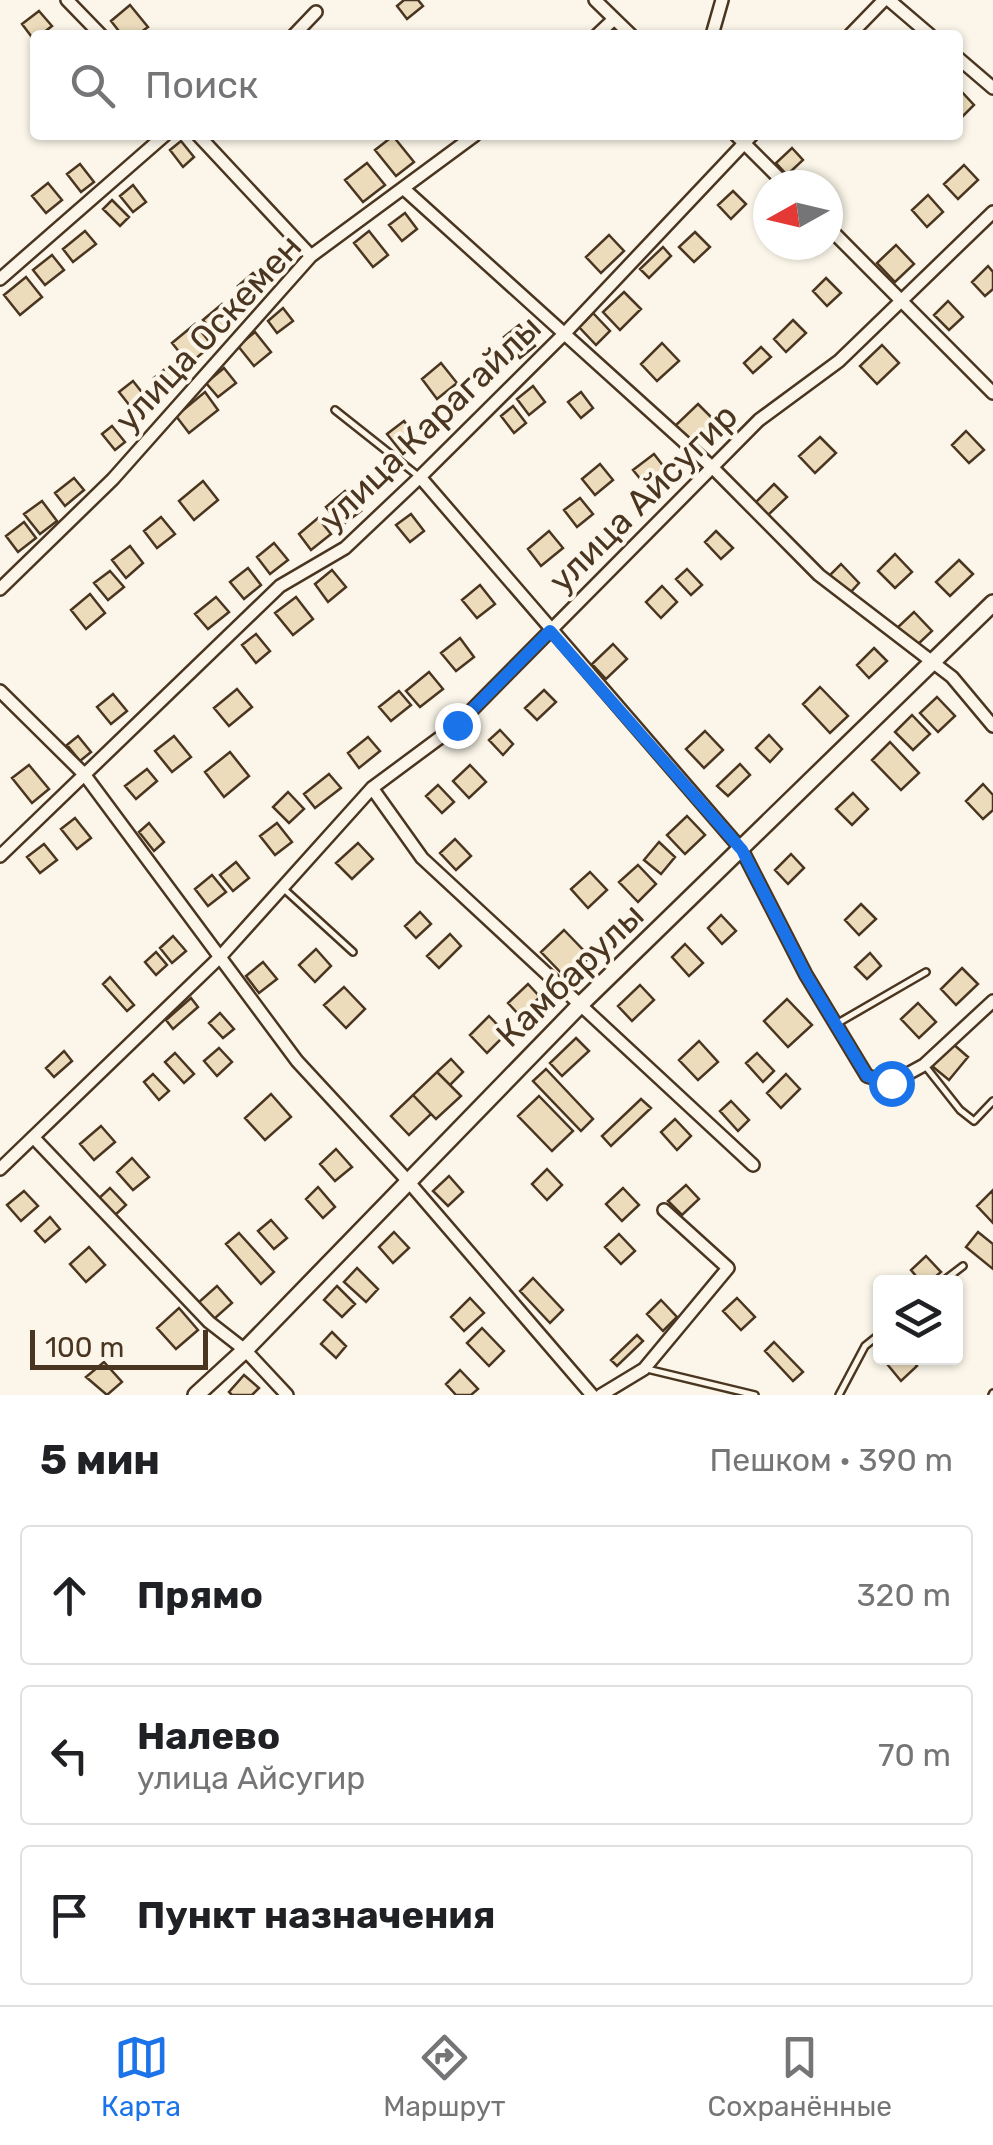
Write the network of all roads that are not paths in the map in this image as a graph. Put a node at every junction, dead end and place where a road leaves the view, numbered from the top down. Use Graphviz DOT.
graph roads {
  1 [pos="67,0"];
  2 [pos="595,0"];
  3 [pos="722,0"];
  4 [pos="886,0"];
  5 [pos="316,12"];
  6 [pos="614,19"];
  7 [pos="96,30"];
  8 [pos="299,30"];
  9 [pos="602,30"];
  10 [pos="625,30"];
  11 [pos="713,30"];
  12 [pos="855,30"];
  13 [pos="924,30"];
  14 [pos="963,62"];
  15 [pos="993,88"];
  16 [pos="160,140"];
  17 [pos="204,140"];
  18 [pos="468,140"];
  19 [pos="742,140"];
  20 [pos="746,140"];
  21 [pos="773,170"];
  22 [pos="403,188"];
  23 [pos="993,212"];
  24 [pos="843,242"];
  25 [pos="311,256"];
  26 [pos="0,279"];
  27 [pos="902,301"];
  28 [pos="565,333"];
  29 [pos="993,393"];
  30 [pos="334,410"];
  31 [pos="714,468"];
  32 [pos="420,476"];
  33 [pos="0,588"];
  34 [pos="993,603"];
  35 [pos="550,631"];
  36 [pos="932,662"];
  37 [pos="0,691"];
  38 [pos="993,726"];
  39 [pos="84,774"];
  40 [pos="372,788"];
  41 [pos="742,850"];
  42 [pos="0,856"];
  43 [pos="283,888"];
  44 [pos="353,952"];
  45 [pos="220,957"];
  46 [pos="926,972"];
  47 [pos="993,1001"];
  48 [pos="580,1004"];
  49 [pos="836,1024"];
  50 [pos="924,1065"];
  51 [pos="993,1101"];
  52 [pos="33,1137"];
  53 [pos="753,1165"];
  54 [pos="0,1169"];
  55 [pos="407,1180"];
  56 [pos="664,1210"];
  57 [pos="963,1266"];
  58 [pos="951,1275"];
  59 [pos="873,1340"];
  60 [pos="245,1350"];
  61 [pos="644,1368"];
  62 [pos="196,1395"];
  63 [pos="287,1395"];
  64 [pos="592,1395"];
  65 [pos="601,1395"];
  66 [pos="754,1395"];
  67 [pos="840,1395"];
  1 -- 7 [label="street"];
  2 -- 6 [label="street"];
  3 -- 11 [label="street"];
  4 -- 12 [label="street"];
  4 -- 13 [label="street"];
  5 -- 8 [label="street"];
  6 -- 9 [label="street"];
  6 -- 10 [label="street"];
  14 -- 15 [label="street"];
  16 -- 26 [label="street"];
  17 -- 25 [label="street"];
  18 -- 22 [label="street, улица Оскемен"];
  19 -- 28 [label="street, улица Карагайлы"];
  20 -- 21 [label="street"];
  22 -- 25 [label="street, улица Оскемен"];
  22 -- 28 [label="street"];
  23 -- 27 [label="street, улица Айсугир"];
  24 -- 27 [label="street"];
  25 -- 33 [label="street, улица Оскемен"];
  27 -- 29 [label="street"];
  27 -- 31 [label="street, улица Айсугир"];
  28 -- 31 [label="street"];
  28 -- 32 [label="street, улица Карагайлы"];
  30 -- 32 [label="lane"];
  31 -- 35 [label="street, улица Айсугир"];
  31 -- 36 [label="street"];
  32 -- 35 [label="street"];
  32 -- 39 [label="street, улица Карагайлы"];
  34 -- 36 [label="street, Камбарулы"];
  35 -- 40 [label="street, улица Айсугир"];
  35 -- 41 [label="street"];
  36 -- 38 [label="street"];
  36 -- 41 [label="street, Камбарулы"];
  37 -- 39 [label="street"];
  39 -- 42 [label="street, улица Карагайлы"];
  39 -- 45 [label="street"];
  40 -- 43 [label="street, улица Айсугир"];
  40 -- 48 [label="street"];
  41 -- 48 [label="street, Камбарулы"];
  41 -- 49 [label="street"];
  43 -- 44 [label="lane"];
  43 -- 45 [label="street, улица Айсугир"];
  45 -- 52 [label="street, улица Айсугир"];
  45 -- 55 [label="street"];
  46 -- 49 [label="lane"];
  47 -- 50 [label="street"];
  48 -- 53 [label="street"];
  48 -- 55 [label="street, Камбарулы"];
  49 -- 50 [label="street"];
  50 -- 51 [label="lane"];
  52 -- 54 [label="street, улица Айсугир"];
  52 -- 60 [label="street"];
  55 -- 60 [label="street, Камбарулы"];
  55 -- 64 [label="street"];
  56 -- 61 [label="street"];
  57 -- 58 [label="lane"];
  59 -- 67 [label="lane"];
  60 -- 62 [label="street, Камбарулы"];
  60 -- 63 [label="street"];
  61 -- 65 [label="street"];
  61 -- 66 [label="lane"];
}
